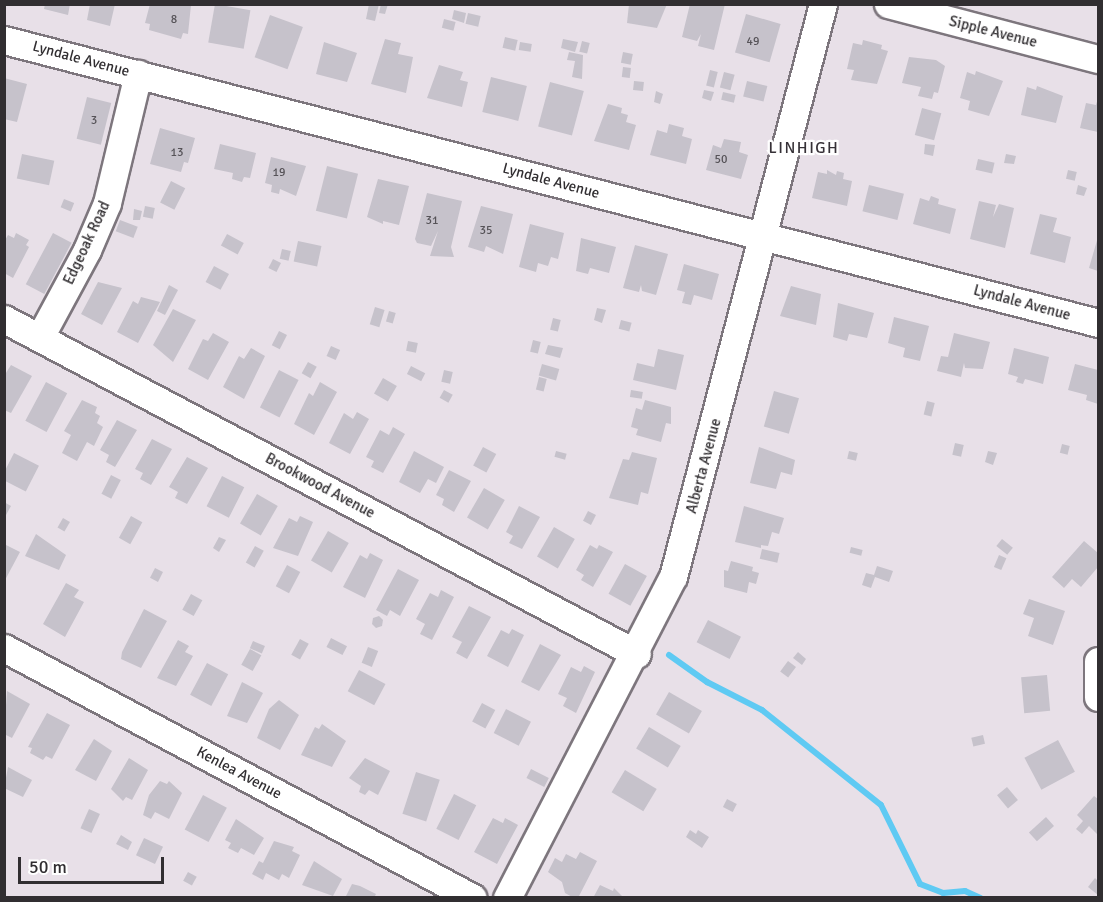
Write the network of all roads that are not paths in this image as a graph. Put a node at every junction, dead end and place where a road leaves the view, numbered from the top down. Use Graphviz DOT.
graph roads {
  1 [pos="823,4"];
  2 [pos="888,4"];
  3 [pos="4,40"];
  4 [pos="1098,59"];
  5 [pos="138,74"];
  6 [pos="764,236"];
  7 [pos="4,318"];
  8 [pos="1098,323"];
  9 [pos="40,337"];
  10 [pos="4,648"];
  11 [pos="637,654"];
  12 [pos="1098,661"];
  13 [pos="1098,697"];
  14 [pos="473,897"];
  15 [pos="507,897"];
  1 -- 6 [label="street, Alberta Avenue"];
  2 -- 4 [label="street, Sipple Avenue"];
  3 -- 5 [label="street, Lyndale Avenue"];
  5 -- 6 [label="street, Lyndale Avenue"];
  5 -- 9 [label="street, Edgeoak Road"];
  6 -- 8 [label="street, Lyndale Avenue"];
  6 -- 11 [label="street, Alberta Avenue"];
  7 -- 9 [label="street, Brookwood Avenue"];
  9 -- 11 [label="street, Brookwood Avenue"];
  10 -- 14 [label="street, Kenlea Avenue"];
  11 -- 15 [label="street, Alberta Avenue"];
  12 -- 13 [label="street"];
}
